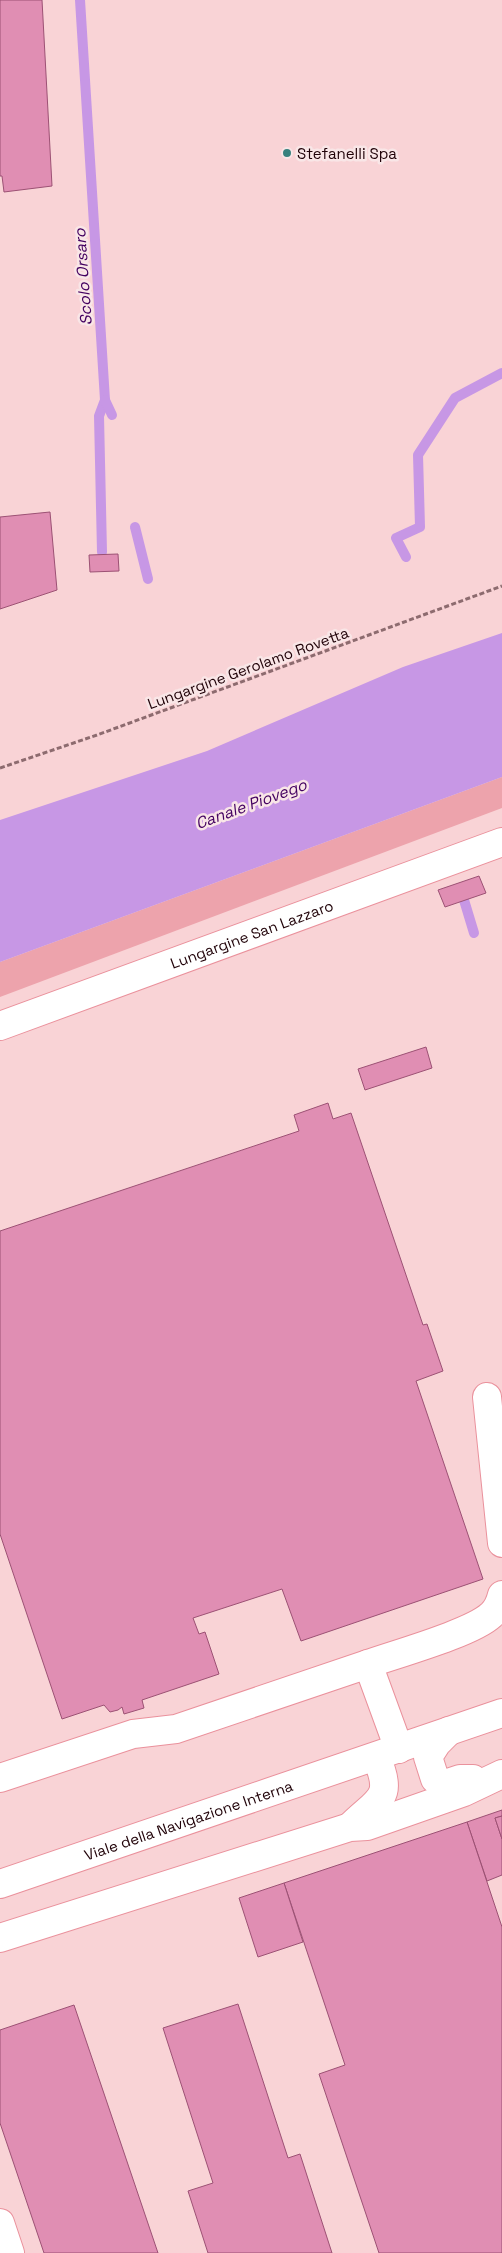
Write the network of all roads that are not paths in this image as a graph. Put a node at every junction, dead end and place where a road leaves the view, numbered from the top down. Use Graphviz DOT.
graph roads {
  1 [pos="502,842"];
  2 [pos="0,1026"];
  3 [pos="487,1398"];
  4 [pos="502,1543"];
  5 [pos="502,1595"];
  6 [pos="368,1664"];
  7 [pos="502,1713"];
  8 [pos="449,1731"];
  9 [pos="388,1753"];
  10 [pos="496,1776"];
  11 [pos="0,1778"];
  12 [pos="350,1827"];
  13 [pos="0,1884"];
  14 [pos="0,1938"];
  15 [pos="0,2223"];
  16 [pos="10,2253"];
  1 -- 2 [label="street, Lungargine San Lazzaro"];
  3 -- 4 [label="street"];
  5 -- 6 [label="street"];
  6 -- 9 [label="street"];
  6 -- 11 [label="street"];
  7 -- 8 [label="street, Viale della Navigazione Interna"];
  8 -- 9 [label="street, Viale della Navigazione Interna"];
  8 -- 10 [label="street"];
  9 -- 12 [label="street"];
  9 -- 13 [label="street, Viale della Navigazione Interna"];
  10 -- 12 [label="street"];
  12 -- 14 [label="street"];
  15 -- 16 [label="street"];
}
